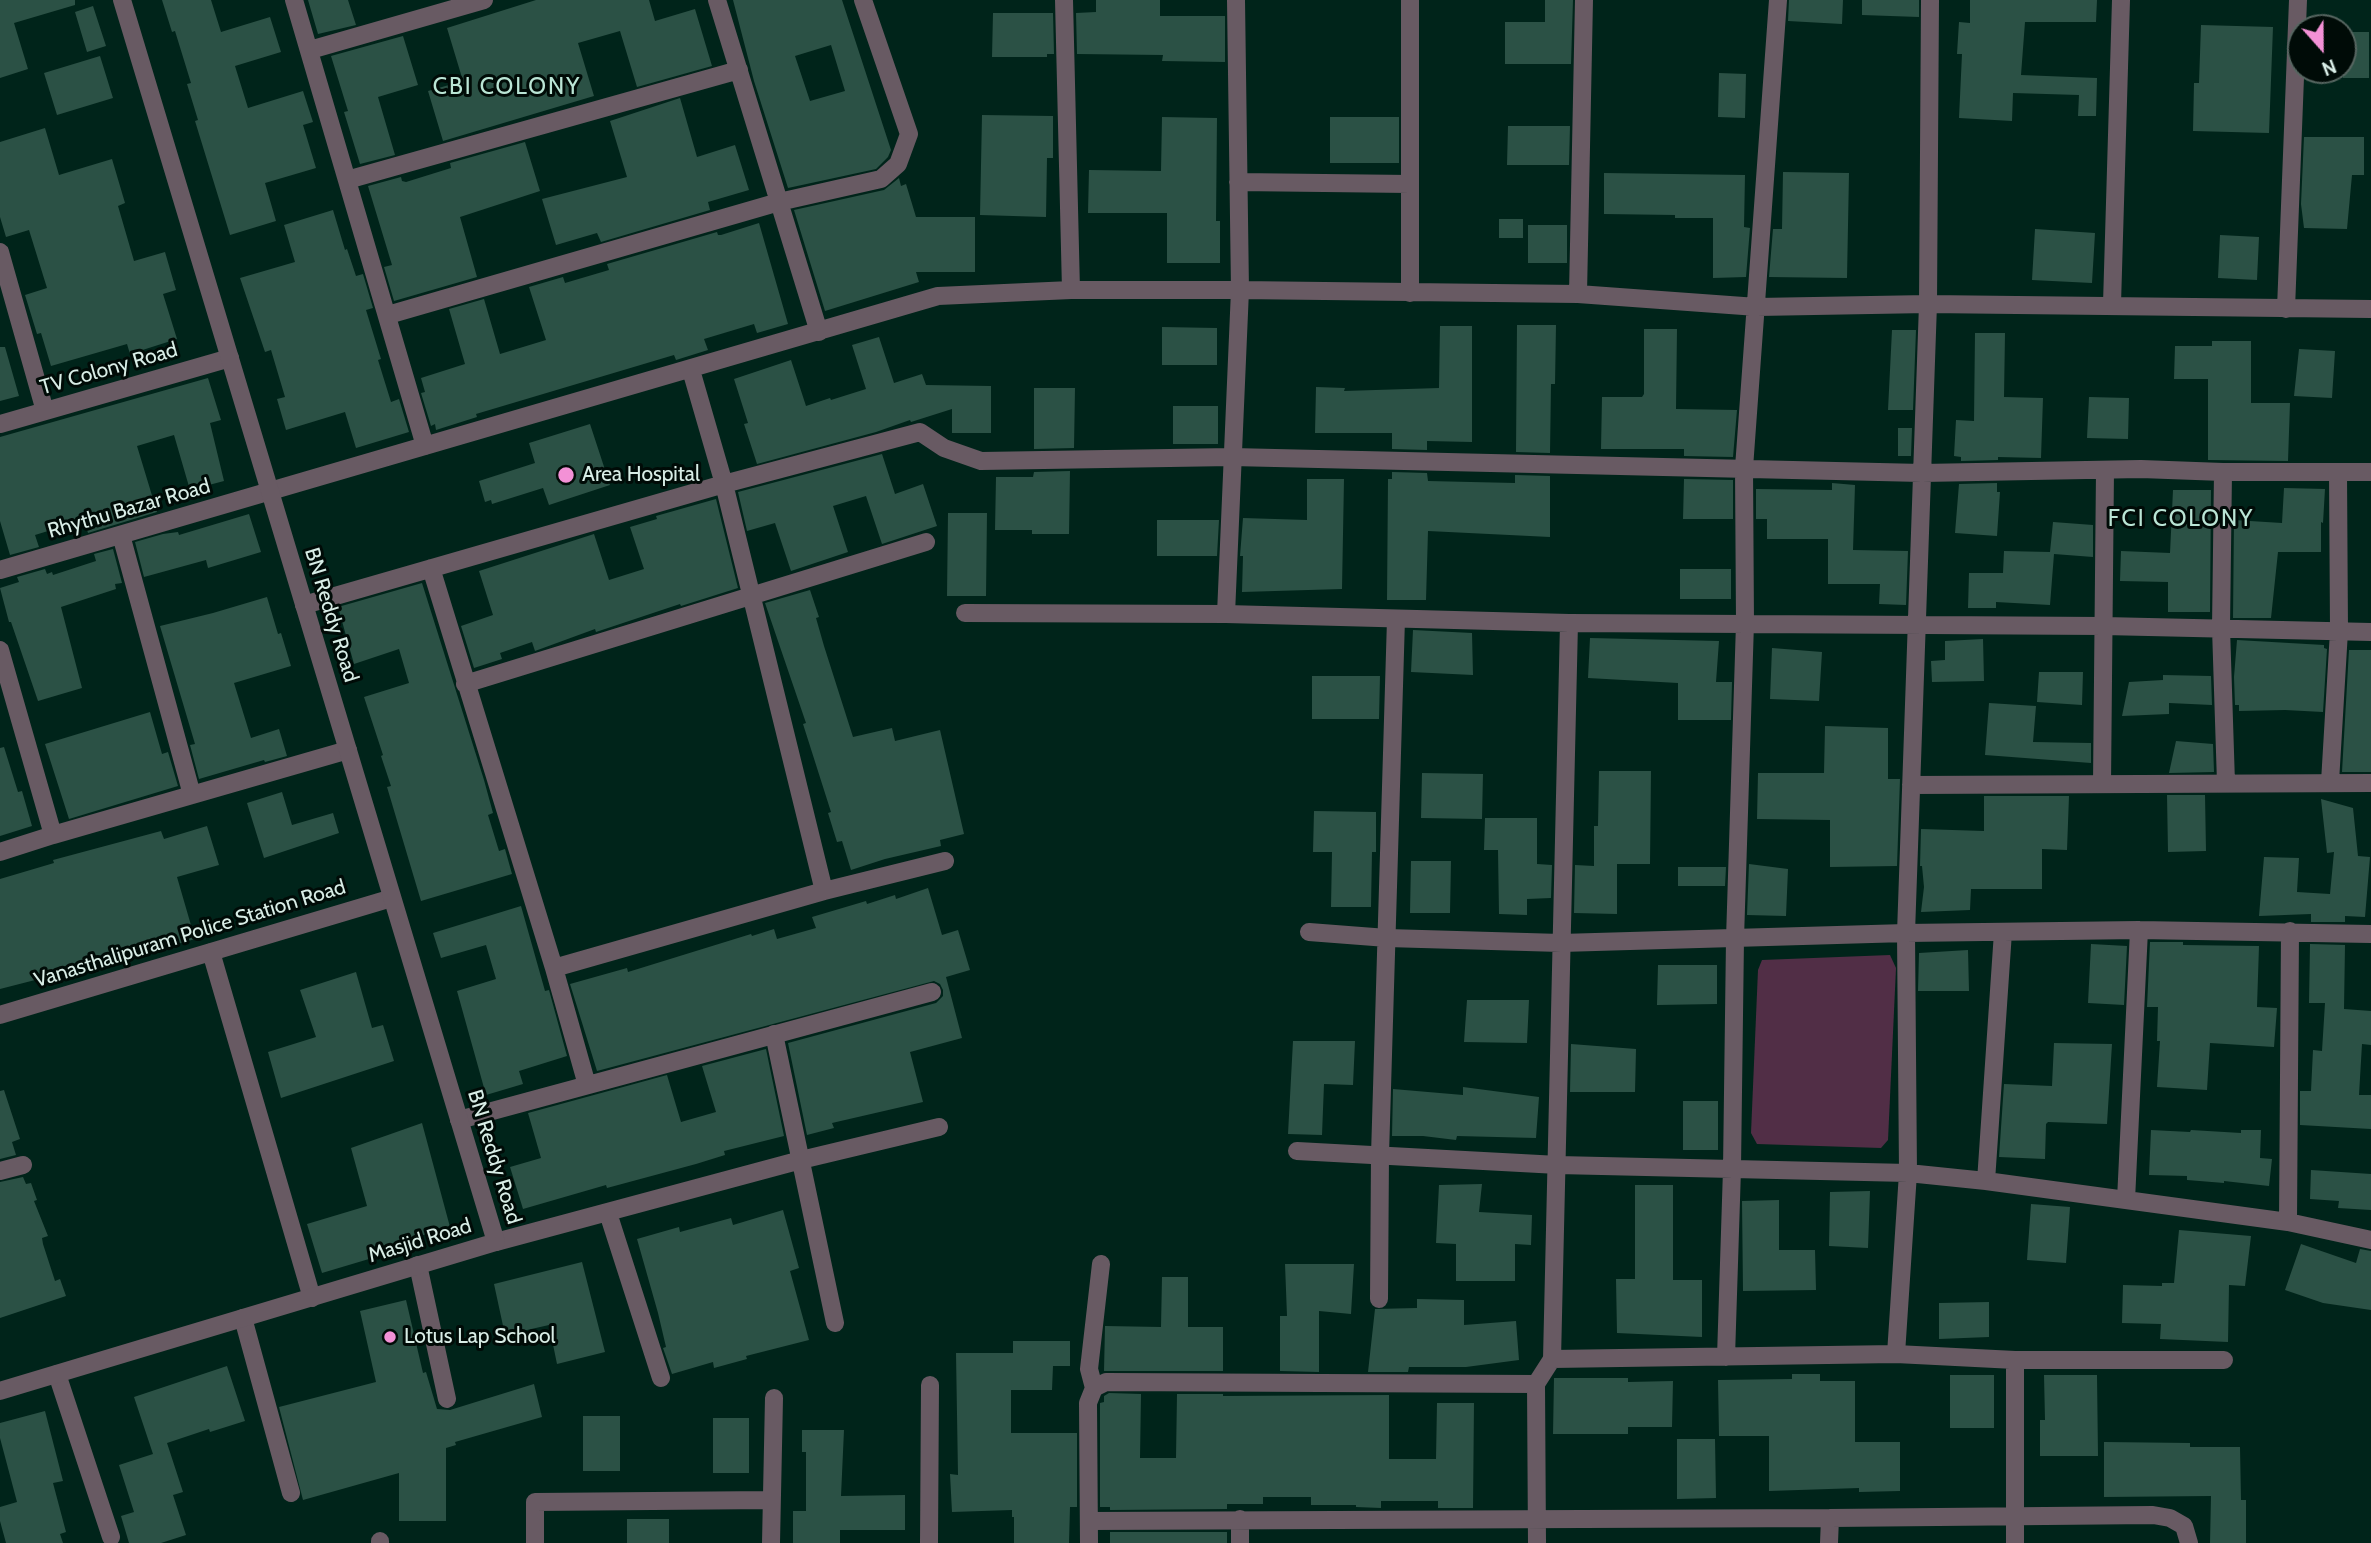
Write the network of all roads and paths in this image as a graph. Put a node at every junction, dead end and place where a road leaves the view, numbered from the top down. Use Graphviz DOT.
graph roads {
  1 [pos="122,0"];
  2 [pos="293,0"];
  3 [pos="484,0"];
  4 [pos="717,0"];
  5 [pos="863,0"];
  6 [pos="1064,0"];
  7 [pos="1236,0"];
  8 [pos="1410,0"];
  9 [pos="1584,0"];
  10 [pos="1778,0"];
  11 [pos="1930,0"];
  12 [pos="2122,0"];
  13 [pos="2298,0"];
  14 [pos="310,50"];
  15 [pos="739,69"];
  16 [pos="347,180"];
  17 [pos="1238,182"];
  18 [pos="1410,184"];
  19 [pos="779,202"];
  20 [pos="1,256"];
  21 [pos="1071,290"];
  22 [pos="1240,290"];
  23 [pos="1410,293"];
  24 [pos="1578,294"];
  25 [pos="1928,303"];
  26 [pos="2112,304"];
  27 [pos="1757,307"];
  28 [pos="2286,309"];
  29 [pos="2371,309"];
  30 [pos="388,315"];
  31 [pos="819,332"];
  32 [pos="230,358"];
  33 [pos="691,370"];
  34 [pos="45,411"];
  35 [pos="0,424"];
  36 [pos="425,446"];
  37 [pos="1232,457"];
  38 [pos="1744,468"];
  39 [pos="2105,470"];
  40 [pos="2223,472"];
  41 [pos="2338,472"];
  42 [pos="2371,472"];
  43 [pos="1922,473"];
  44 [pos="724,484"];
  45 [pos="270,492"];
  46 [pos="121,535"];
  47 [pos="926,542"];
  48 [pos="431,568"];
  49 [pos="0,570"];
  50 [pos="750,595"];
  51 [pos="304,605"];
  52 [pos="965,613"];
  53 [pos="1226,614"];
  54 [pos="1396,619"];
  55 [pos="1569,623"];
  56 [pos="1745,623"];
  57 [pos="1916,624"];
  58 [pos="2104,626"];
  59 [pos="2221,628"];
  60 [pos="2339,631"];
  61 [pos="2371,632"];
  62 [pos="0,650"];
  63 [pos="465,684"];
  64 [pos="348,750"];
  65 [pos="2330,782"];
  66 [pos="2226,783"];
  67 [pos="2371,783"];
  68 [pos="2102,784"];
  69 [pos="1911,785"];
  70 [pos="192,795"];
  71 [pos="53,835"];
  72 [pos="0,852"];
  73 [pos="946,861"];
  74 [pos="824,891"];
  75 [pos="392,898"];
  76 [pos="2139,930"];
  77 [pos="2290,931"];
  78 [pos="1309,932"];
  79 [pos="2003,932"];
  80 [pos="1906,933"];
  81 [pos="2371,934"];
  82 [pos="1387,938"];
  83 [pos="1735,939"];
  84 [pos="1561,943"];
  85 [pos="211,952"];
  86 [pos="554,968"];
  87 [pos="932,992"];
  88 [pos="0,1015"];
  89 [pos="774,1034"];
  90 [pos="587,1085"];
  91 [pos="459,1120"];
  92 [pos="939,1127"];
  93 [pos="1297,1151"];
  94 [pos="1380,1155"];
  95 [pos="802,1160"];
  96 [pos="23,1165"];
  97 [pos="1558,1165"];
  98 [pos="1732,1169"];
  99 [pos="0,1171"];
  100 [pos="1908,1173"];
  101 [pos="1986,1181"];
  102 [pos="2126,1200"];
  103 [pos="608,1213"];
  104 [pos="2288,1222"];
  105 [pos="2371,1240"];
  106 [pos="496,1242"];
  107 [pos="1101,1264"];
  108 [pos="418,1265"];
  109 [pos="312,1297"];
  110 [pos="1379,1299"];
  111 [pos="243,1318"];
  112 [pos="835,1323"];
  113 [pos="1896,1354"];
  114 [pos="1726,1357"];
  115 [pos="1552,1359"];
  116 [pos="2015,1360"];
  117 [pos="2224,1360"];
  118 [pos="57,1374"];
  119 [pos="660,1378"];
  120 [pos="1536,1384"];
  121 [pos="930,1385"];
  122 [pos="1,1387"];
  123 [pos="1094,1388"];
  124 [pos="774,1398"];
  125 [pos="447,1399"];
  126 [pos="291,1493"];
  127 [pos="770,1500"];
  128 [pos="2015,1517"];
  129 [pos="1830,1518"];
  130 [pos="1240,1519"];
  131 [pos="1538,1519"];
  132 [pos="1089,1521"];
  133 [pos="111,1537"];
  134 [pos="535,1543"];
  135 [pos="771,1543"];
  136 [pos="929,1543"];
  137 [pos="1089,1543"];
  138 [pos="1240,1543"];
  139 [pos="1536,1543"];
  140 [pos="1829,1543"];
  141 [pos="2015,1543"];
  142 [pos="2189,1543"];
  1 -- 32 [label="street, BN Reddy Road"];
  2 -- 14 [label="street"];
  3 -- 14 [label="street"];
  4 -- 15 [label="street"];
  5 -- 19 [label="street"];
  6 -- 21 [label="street"];
  7 -- 17 [label="street"];
  8 -- 18 [label="street"];
  9 -- 24 [label="street"];
  10 -- 27 [label="street"];
  11 -- 25 [label="street"];
  12 -- 26 [label="street"];
  13 -- 28 [label="street"];
  14 -- 16 [label="street"];
  15 -- 16 [label="street"];
  15 -- 19 [label="street"];
  16 -- 30 [label="street"];
  17 -- 18 [label="street"];
  17 -- 22 [label="street"];
  18 -- 23 [label="street"];
  19 -- 30 [label="street"];
  19 -- 31 [label="street"];
  20 -- 34 [label="street"];
  21 -- 22 [label="street, Rhythu Bazar Road"];
  21 -- 31 [label="street, Rhythu Bazar Road"];
  22 -- 23 [label="street, Rhythu Bazar Road"];
  22 -- 37 [label="street"];
  23 -- 24 [label="street, Rhythu Bazar Road"];
  24 -- 27 [label="street, Rhythu Bazar Road"];
  25 -- 26 [label="street, Rhythu Bazar Road"];
  25 -- 27 [label="street, Rhythu Bazar Road"];
  25 -- 43 [label="street"];
  26 -- 28 [label="street, Rhythu Bazar Road"];
  27 -- 38 [label="street"];
  28 -- 29 [label="street, Rhythu Bazar Road"];
  30 -- 36 [label="street"];
  31 -- 33 [label="street, Rhythu Bazar Road"];
  32 -- 34 [label="street, TV Colony Road"];
  32 -- 45 [label="street, BN Reddy Road"];
  33 -- 36 [label="street, Rhythu Bazar Road"];
  33 -- 44 [label="street"];
  34 -- 35 [label="street, TV Colony Road"];
  36 -- 45 [label="street, Rhythu Bazar Road"];
  37 -- 38 [label="street"];
  37 -- 44 [label="street"];
  37 -- 53 [label="street"];
  38 -- 43 [label="street"];
  38 -- 56 [label="street"];
  39 -- 40 [label="street"];
  39 -- 43 [label="street"];
  39 -- 58 [label="street"];
  40 -- 41 [label="street"];
  40 -- 59 [label="street"];
  41 -- 42 [label="street"];
  41 -- 60 [label="street"];
  43 -- 57 [label="street"];
  44 -- 48 [label="street"];
  44 -- 50 [label="street"];
  45 -- 46 [label="street, Rhythu Bazar Road"];
  45 -- 51 [label="street, BN Reddy Road"];
  46 -- 49 [label="street, Rhythu Bazar Road"];
  46 -- 70 [label="street"];
  47 -- 50 [label="street"];
  48 -- 51 [label="street"];
  48 -- 63 [label="street"];
  50 -- 63 [label="street"];
  50 -- 74 [label="street"];
  51 -- 64 [label="street, BN Reddy Road"];
  52 -- 53 [label="street"];
  53 -- 54 [label="street"];
  54 -- 55 [label="street"];
  54 -- 82 [label="street"];
  55 -- 56 [label="street"];
  55 -- 84 [label="street"];
  56 -- 57 [label="street"];
  56 -- 83 [label="street"];
  57 -- 58 [label="street"];
  57 -- 69 [label="street"];
  58 -- 59 [label="street"];
  58 -- 68 [label="street"];
  59 -- 60 [label="street"];
  59 -- 66 [label="street"];
  60 -- 61 [label="street"];
  60 -- 65 [label="street"];
  62 -- 71 [label="street"];
  63 -- 86 [label="street"];
  64 -- 70 [label="street"];
  64 -- 75 [label="street, BN Reddy Road"];
  65 -- 66 [label="street"];
  65 -- 67 [label="street"];
  66 -- 68 [label="street"];
  68 -- 69 [label="street"];
  69 -- 80 [label="street"];
  70 -- 71 [label="street"];
  71 -- 72 [label="street"];
  73 -- 74 [label="street"];
  74 -- 86 [label="street"];
  75 -- 85 [label="street, Vanasthalipuram Police Station Road"];
  75 -- 91 [label="street, BN Reddy Road"];
  76 -- 77 [label="street"];
  76 -- 79 [label="street"];
  76 -- 102 [label="street"];
  77 -- 81 [label="street"];
  77 -- 104 [label="street"];
  78 -- 82 [label="street"];
  79 -- 80 [label="street"];
  79 -- 101 [label="street"];
  80 -- 83 [label="street"];
  80 -- 100 [label="street"];
  82 -- 84 [label="street"];
  82 -- 94 [label="street"];
  83 -- 84 [label="street"];
  83 -- 98 [label="street"];
  84 -- 97 [label="street"];
  85 -- 88 [label="street, Vanasthalipuram Police Station Road"];
  85 -- 109 [label="street"];
  86 -- 90 [label="street"];
  87 -- 89 [label="street"];
  89 -- 90 [label="street"];
  89 -- 95 [label="street"];
  90 -- 91 [label="street"];
  91 -- 106 [label="street, BN Reddy Road"];
  92 -- 95 [label="street, Masjid Road"];
  93 -- 94 [label="street"];
  94 -- 97 [label="street"];
  94 -- 110 [label="street"];
  95 -- 103 [label="street, Masjid Road"];
  95 -- 112 [label="street"];
  96 -- 99 [label="street"];
  97 -- 98 [label="street"];
  97 -- 115 [label="street"];
  98 -- 100 [label="street"];
  98 -- 114 [label="street"];
  100 -- 101 [label="street"];
  100 -- 113 [label="street"];
  101 -- 102 [label="street"];
  102 -- 104 [label="street"];
  103 -- 106 [label="street, Masjid Road"];
  103 -- 119 [label="street"];
  104 -- 105 [label="street"];
  106 -- 108 [label="street, Masjid Road"];
  107 -- 123 [label="street"];
  108 -- 109 [label="street, Masjid Road"];
  108 -- 125 [label="street"];
  109 -- 111 [label="street, Masjid Road"];
  111 -- 118 [label="street, Masjid Road"];
  111 -- 126 [label="street"];
  113 -- 114 [label="street"];
  113 -- 116 [label="street"];
  114 -- 115 [label="street"];
  115 -- 120 [label="street"];
  116 -- 117 [label="street"];
  116 -- 128 [label="street"];
  118 -- 122 [label="street, Masjid Road"];
  118 -- 133 [label="street"];
  120 -- 123 [label="street"];
  120 -- 131 [label="street"];
  121 -- 136 [label="street"];
  123 -- 132 [label="street"];
  124 -- 127 [label="street"];
  127 -- 134 [label="street"];
  127 -- 135 [label="street"];
  128 -- 129 [label="street"];
  128 -- 141 [label="street"];
  128 -- 142 [label="street"];
  129 -- 131 [label="street"];
  129 -- 140 [label="street"];
  130 -- 131 [label="street"];
  130 -- 132 [label="street"];
  130 -- 138 [label="street"];
  131 -- 139 [label="street"];
  132 -- 137 [label="street"];
}
